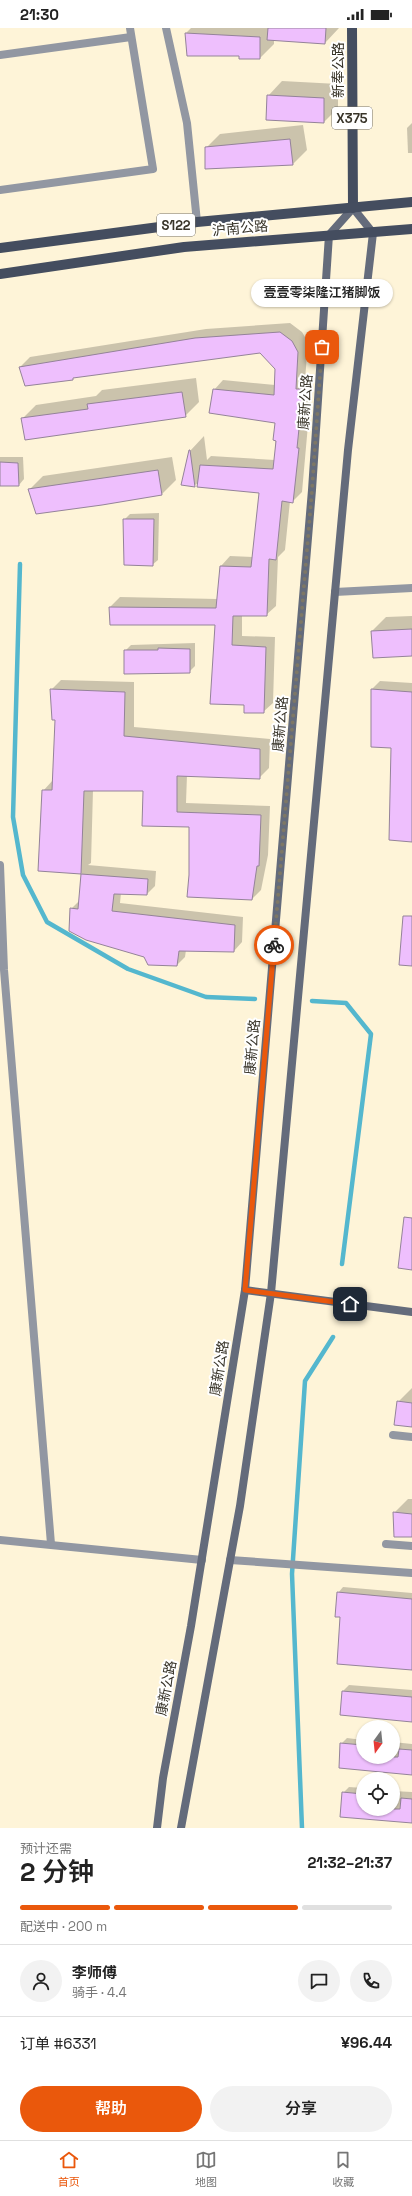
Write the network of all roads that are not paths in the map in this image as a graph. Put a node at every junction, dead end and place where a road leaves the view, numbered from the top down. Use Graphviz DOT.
graph roads {
  1 [pos="130,28"];
  2 [pos="166,28"];
  3 [pos="352,28"];
  4 [pos="131,37"];
  5 [pos="0,55"];
  6 [pos="0,190"];
  7 [pos="412,202"];
  8 [pos="353,208"];
  9 [pos="197,222"];
  10 [pos="412,229"];
  11 [pos="373,233"];
  12 [pos="330,235"];
  13 [pos="0,248"];
  14 [pos="0,274"];
  15 [pos="412,588"];
  16 [pos="335,592"];
  17 [pos="0,865"];
  18 [pos="2,969"];
  19 [pos="245,1290"];
  20 [pos="271,1293"];
  21 [pos="412,1312"];
  22 [pos="394,1435"];
  23 [pos="412,1437"];
  24 [pos="0,1540"];
  25 [pos="51,1544"];
  26 [pos="386,1544"];
  27 [pos="412,1546"];
  28 [pos="202,1560"];
  29 [pos="230,1560"];
  30 [pos="412,1573"];
  31 [pos="156,1828"];
  32 [pos="181,1828"];
  1 -- 4 [label="street"];
  2 -- 9 [label="street"];
  3 -- 8 [label="main road, 新奉公路 / X375"];
  4 -- 5 [label="street"];
  4 -- 6 [label="street"];
  7 -- 8 [label="main road, 沪南公路 / S122"];
  8 -- 9 [label="main road, 沪南公路 / S122"];
  8 -- 11 [label="main road"];
  8 -- 12 [label="main road"];
  9 -- 13 [label="main road, 沪南公路 / S122"];
  10 -- 11 [label="main road, 沪南公路 / S122"];
  11 -- 12 [label="main road, 沪南公路 / S122"];
  11 -- 16 [label="main road"];
  12 -- 14 [label="main road, 沪南公路 / S122"];
  12 -- 19 [label="main road, 康新公路"];
  15 -- 16 [label="street"];
  16 -- 20 [label="main road"];
  17 -- 18 [label="street"];
  18 -- 25 [label="street"];
  19 -- 20 [label="main road"];
  19 -- 28 [label="main road, 康新公路"];
  20 -- 21 [label="main road"];
  20 -- 29 [label="main road"];
  22 -- 23 [label="street"];
  24 -- 25 [label="street"];
  25 -- 28 [label="street"];
  26 -- 27 [label="street"];
  28 -- 31 [label="main road, 康新公路"];
  29 -- 30 [label="street"];
  29 -- 32 [label="main road"];
}
